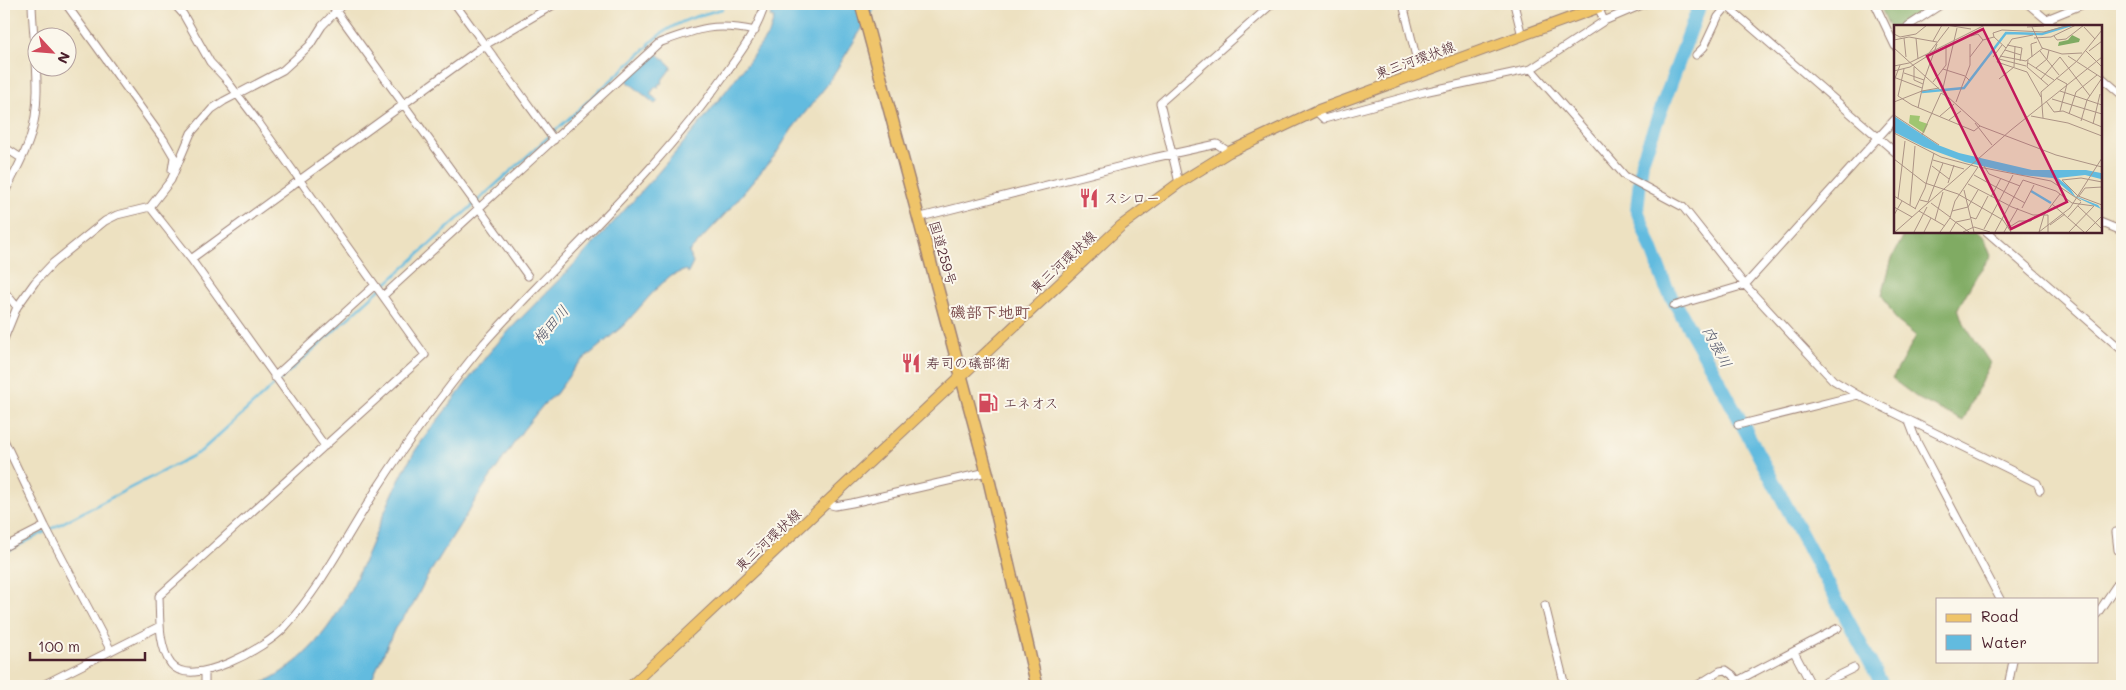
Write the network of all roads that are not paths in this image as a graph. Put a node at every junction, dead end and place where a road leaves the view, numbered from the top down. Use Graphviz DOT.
graph roads {
  1 [pos="32,4"];
  2 [pos="66,4"];
  3 [pos="174,4"];
  4 [pos="343,4"];
  5 [pos="455,4"];
  6 [pos="555,4"];
  7 [pos="765,4"];
  8 [pos="861,4"];
  9 [pos="1272,4"];
  10 [pos="1403,4"];
  11 [pos="1514,4"];
  12 [pos="1644,4"];
  13 [pos="1875,4"];
  14 [pos="1942,4"];
  15 [pos="2028,4"];
  16 [pos="2084,4"];
  17 [pos="1601,5"];
  18 [pos="1728,5"];
  19 [pos="333,7"];
  20 [pos="2047,19"];
  21 [pos="1604,21"];
  22 [pos="1910,25"];
  23 [pos="2053,25"];
  24 [pos="755,31"];
  25 [pos="1522,36"];
  26 [pos="1892,36"];
  27 [pos="485,45"];
  28 [pos="1696,55"];
  29 [pos="1531,69"];
  30 [pos="1420,73"];
  31 [pos="2101,77"];
  32 [pos="237,94"];
  33 [pos="2122,96"];
  34 [pos="402,104"];
  35 [pos="1316,111"];
  36 [pos="1894,120"];
  37 [pos="552,136"];
  38 [pos="1878,137"];
  39 [pos="4,147"];
  40 [pos="1894,151"];
  41 [pos="1229,152"];
  42 [pos="1171,154"];
  43 [pos="21,158"];
  44 [pos="299,179"];
  45 [pos="171,180"];
  46 [pos="1179,183"];
  47 [pos="4,194"];
  48 [pos="475,205"];
  49 [pos="150,207"];
  50 [pos="917,218"];
  51 [pos="2101,222"];
  52 [pos="2122,231"];
  53 [pos="1987,232"];
  54 [pos="191,259"];
  55 [pos="528,276"];
  56 [pos="1745,285"];
  57 [pos="376,286"];
  58 [pos="4,290"];
  59 [pos="382,295"];
  60 [pos="1674,306"];
  61 [pos="17,308"];
  62 [pos="4,339"];
  63 [pos="2122,350"];
  64 [pos="961,377"];
  65 [pos="276,379"];
  66 [pos="1858,395"];
  67 [pos="1908,420"];
  68 [pos="1738,425"];
  69 [pos="4,440"];
  70 [pos="325,446"];
  71 [pos="987,472"];
  72 [pos="2040,490"];
  73 [pos="827,504"];
  74 [pos="47,529"];
  75 [pos="2116,532"];
  76 [pos="4,547"];
  77 [pos="2122,554"];
  78 [pos="2122,578"];
  79 [pos="1999,598"];
  80 [pos="1545,605"];
  81 [pos="2098,613"];
  82 [pos="160,626"];
  83 [pos="1838,628"];
  84 [pos="111,650"];
  85 [pos="1794,652"];
  86 [pos="2013,662"];
  87 [pos="1854,668"];
  88 [pos="205,674"];
  89 [pos="1739,684"];
  90 [pos="41,686"];
  91 [pos="205,686"];
  92 [pos="631,686"];
  93 [pos="1037,686"];
  94 [pos="1565,686"];
  95 [pos="1696,686"];
  96 [pos="1812,686"];
  97 [pos="1817,686"];
  98 [pos="2008,686"];
  1 -- 43 [label="street"];
  2 -- 45 [label="street"];
  3 -- 32 [label="street"];
  4 -- 19 [label="street"];
  5 -- 27 [label="street"];
  6 -- 27 [label="street"];
  7 -- 24 [label="street"];
  8 -- 50 [label="highway, 国道259号"];
  9 -- 42 [label="street"];
  10 -- 30 [label="street"];
  11 -- 25 [label="street"];
  12 -- 21 [label="street"];
  13 -- 26 [label="street"];
  14 -- 22 [label="street"];
  15 -- 20 [label="street"];
  16 -- 20 [label="street"];
  17 -- 21 [label="street"];
  17 -- 25 [label="main road, 東三河環状線"];
  18 -- 28 [label="street"];
  18 -- 38 [label="street"];
  19 -- 32 [label="street"];
  19 -- 34 [label="street"];
  20 -- 23 [label="street"];
  21 -- 29 [label="street"];
  24 -- 37 [label="street"];
  24 -- 88 [label="street"];
  25 -- 30 [label="main road, 東三河環状線"];
  27 -- 34 [label="street"];
  27 -- 37 [label="street"];
  29 -- 35 [label="street"];
  29 -- 56 [label="street"];
  30 -- 35 [label="main road, 東三河環状線"];
  31 -- 33 [label="street"];
  32 -- 44 [label="street"];
  32 -- 45 [label="street"];
  34 -- 44 [label="street"];
  34 -- 48 [label="street"];
  35 -- 41 [label="main road, 東三河環状線"];
  36 -- 38 [label="street"];
  37 -- 48 [label="street"];
  38 -- 40 [label="street"];
  38 -- 56 [label="street"];
  39 -- 43 [label="street"];
  41 -- 42 [label="street"];
  41 -- 46 [label="main road, 東三河環状線"];
  42 -- 46 [label="street"];
  42 -- 50 [label="street"];
  43 -- 47 [label="street"];
  44 -- 54 [label="street"];
  44 -- 57 [label="street"];
  45 -- 49 [label="street"];
  46 -- 64 [label="main road, 東三河環状線"];
  48 -- 55 [label="street"];
  48 -- 59 [label="street"];
  49 -- 54 [label="street"];
  49 -- 61 [label="street"];
  50 -- 64 [label="highway, 国道259号"];
  51 -- 52 [label="street"];
  53 -- 63 [label="street"];
  54 -- 65 [label="street"];
  56 -- 60 [label="street"];
  56 -- 66 [label="street"];
  57 -- 59 [label="street"];
  57 -- 65 [label="street"];
  58 -- 61 [label="street"];
  59 -- 70 [label="street"];
  61 -- 62 [label="street"];
  64 -- 71 [label="highway, 国道259号"];
  64 -- 73 [label="main road, 東三河環状線"];
  65 -- 70 [label="street"];
  66 -- 67 [label="street"];
  66 -- 68 [label="street"];
  67 -- 72 [label="street"];
  67 -- 79 [label="street"];
  69 -- 74 [label="street"];
  70 -- 82 [label="street"];
  71 -- 73 [label="street"];
  71 -- 93 [label="highway, 国道259号"];
  73 -- 92 [label="main road, 東三河環状線"];
  74 -- 76 [label="street"];
  74 -- 84 [label="street"];
  75 -- 77 [label="street"];
  78 -- 81 [label="street"];
  80 -- 94 [label="street"];
  82 -- 84 [label="street"];
  82 -- 88 [label="street"];
  83 -- 85 [label="street"];
  84 -- 90 [label="street"];
  85 -- 89 [label="street"];
  85 -- 96 [label="street"];
  86 -- 98 [label="street"];
  87 -- 97 [label="street"];
  88 -- 91 [label="street"];
  89 -- 95 [label="street"];
}
